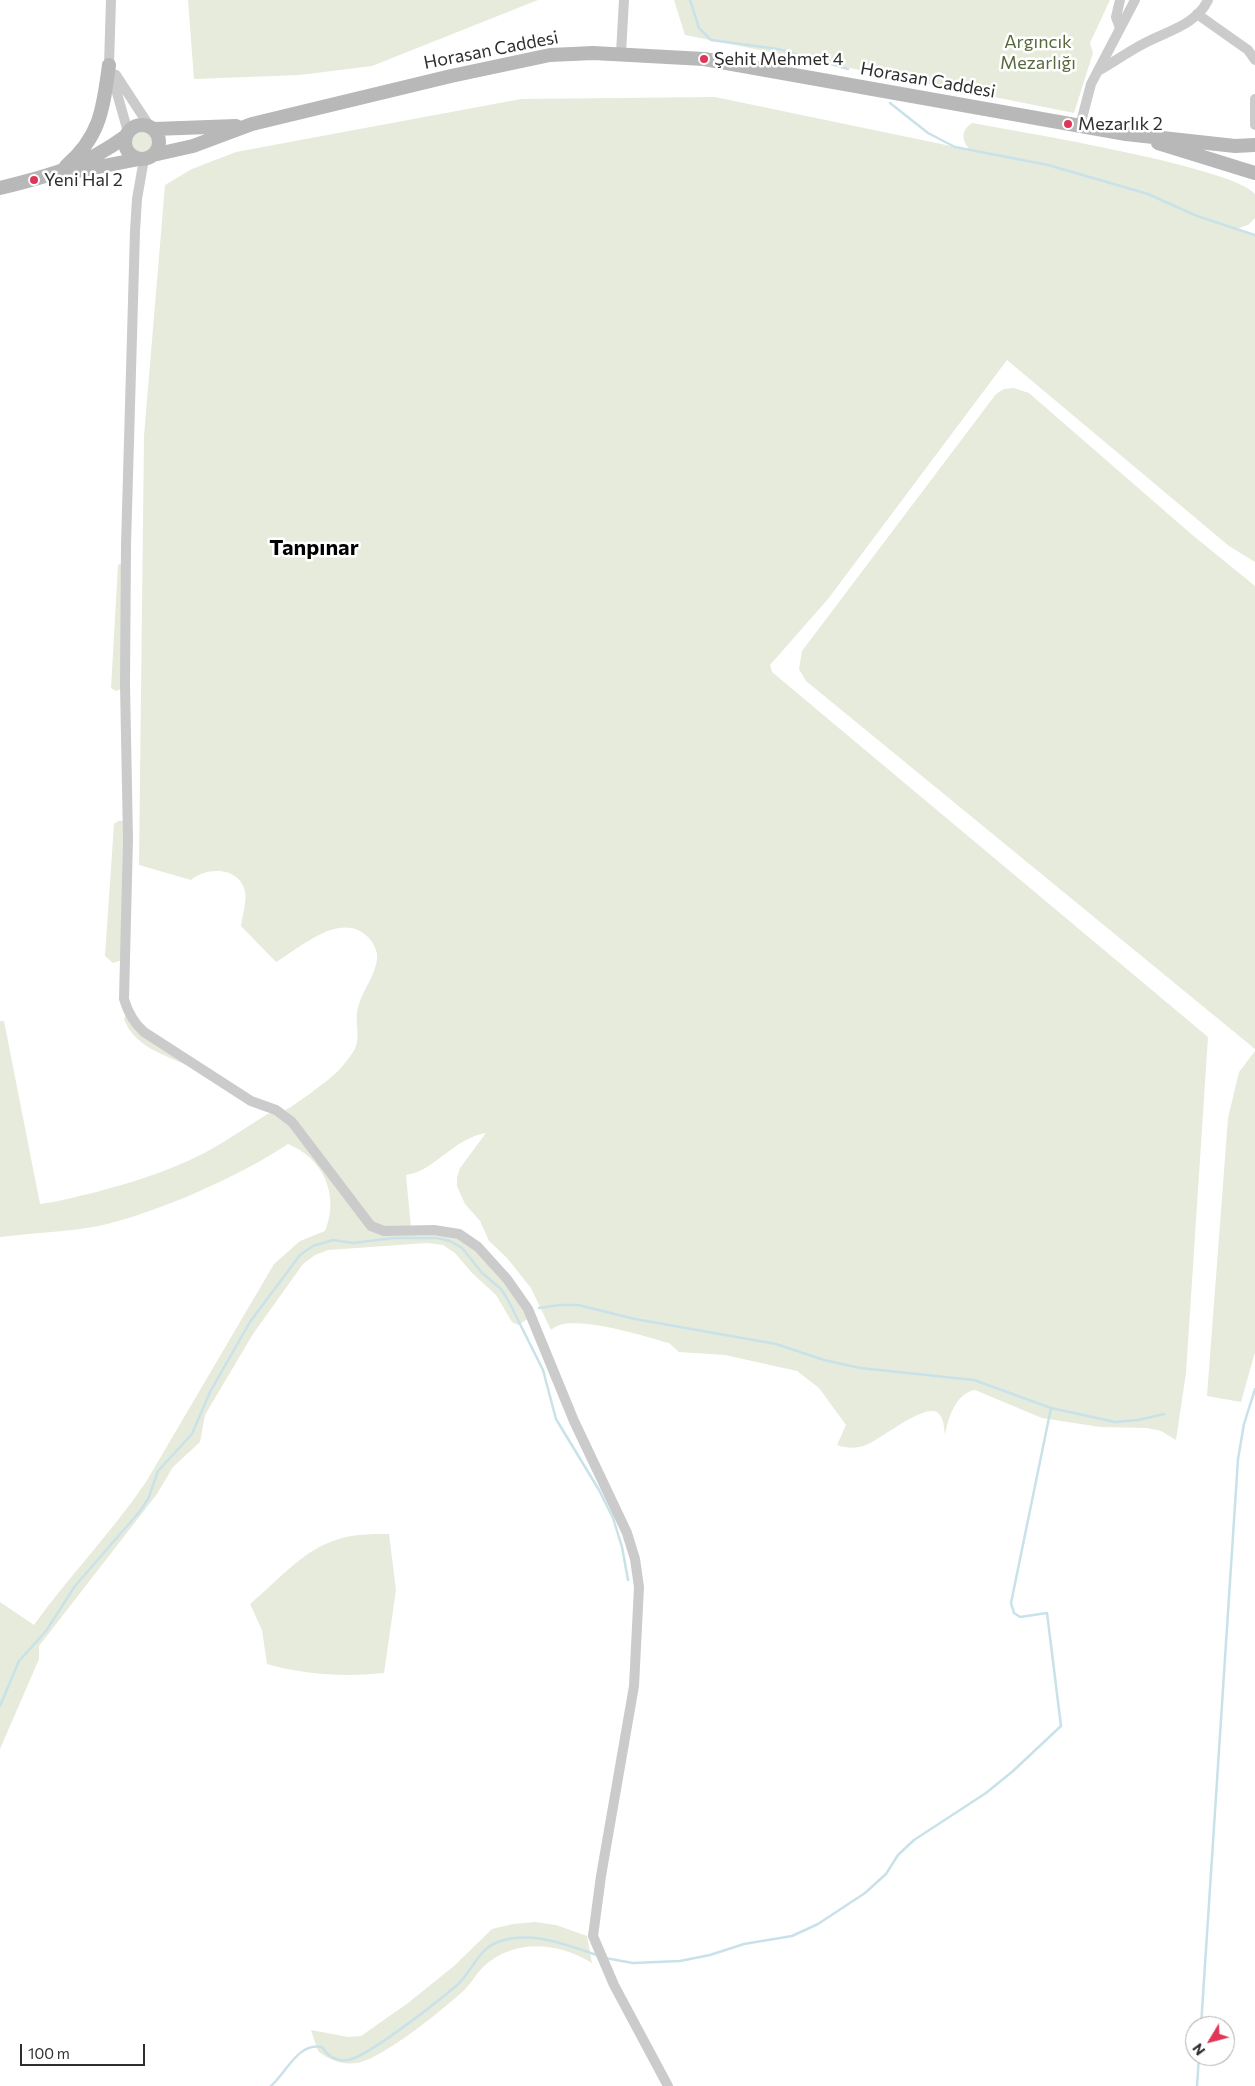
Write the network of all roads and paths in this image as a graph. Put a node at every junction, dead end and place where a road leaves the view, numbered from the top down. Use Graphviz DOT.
graph roads {
  1 [pos="111,0"];
  2 [pos="624,0"];
  3 [pos="1120,0"];
  4 [pos="1135,0"];
  5 [pos="1208,0"];
  6 [pos="1197,14"];
  7 [pos="1120,28"];
  8 [pos="621,53"];
  9 [pos="1255,60"];
  10 [pos="109,65"];
  11 [pos="1098,71"];
  12 [pos="1255,99"];
  13 [pos="252,124"];
  14 [pos="1255,125"];
  15 [pos="1080,126"];
  16 [pos="152,128"];
  17 [pos="127,134"];
  18 [pos="1126,134"];
  19 [pos="1252,146"];
  20 [pos="145,158"];
  21 [pos="1236,167"];
  22 [pos="1255,173"];
  23 [pos="55,174"];
  24 [pos="0,188"];
  25 [pos="668,2086"];
  1 -- 10 [label="street"];
  2 -- 8 [label="street"];
  3 -- 7 [label="street"];
  4 -- 7 [label="street"];
  5 -- 6 [label="street"];
  6 -- 9 [label="street"];
  6 -- 11 [label="street"];
  7 -- 11 [label="street"];
  8 -- 13 [label="street, Horasan Caddesi"];
  8 -- 15 [label="street, Horasan Caddesi"];
  10 -- 16 [label="street"];
  10 -- 17 [label="street"];
  10 -- 23 [label="street"];
  11 -- 15 [label="street"];
  12 -- 14 [label="street"];
  13 -- 16 [label="street, Horasan Caddesi"];
  13 -- 20 [label="street, Horasan Caddesi"];
  15 -- 18 [label="street, Horasan Caddesi"];
  16 -- 17 [label="street"];
  16 -- 20 [label="street"];
  17 -- 20 [label="street"];
  17 -- 23 [label="street, Horasan Caddesi"];
  18 -- 19 [label="street, Horasan Caddesi"];
  18 -- 21 [label="street, Horasan Caddesi"];
  19 -- 21 [label="street"];
  20 -- 23 [label="street, Horasan Caddesi"];
  20 -- 25 [label="street"];
  21 -- 22 [label="street, Horasan Caddesi"];
  23 -- 24 [label="street, Horasan Caddesi"];
}
